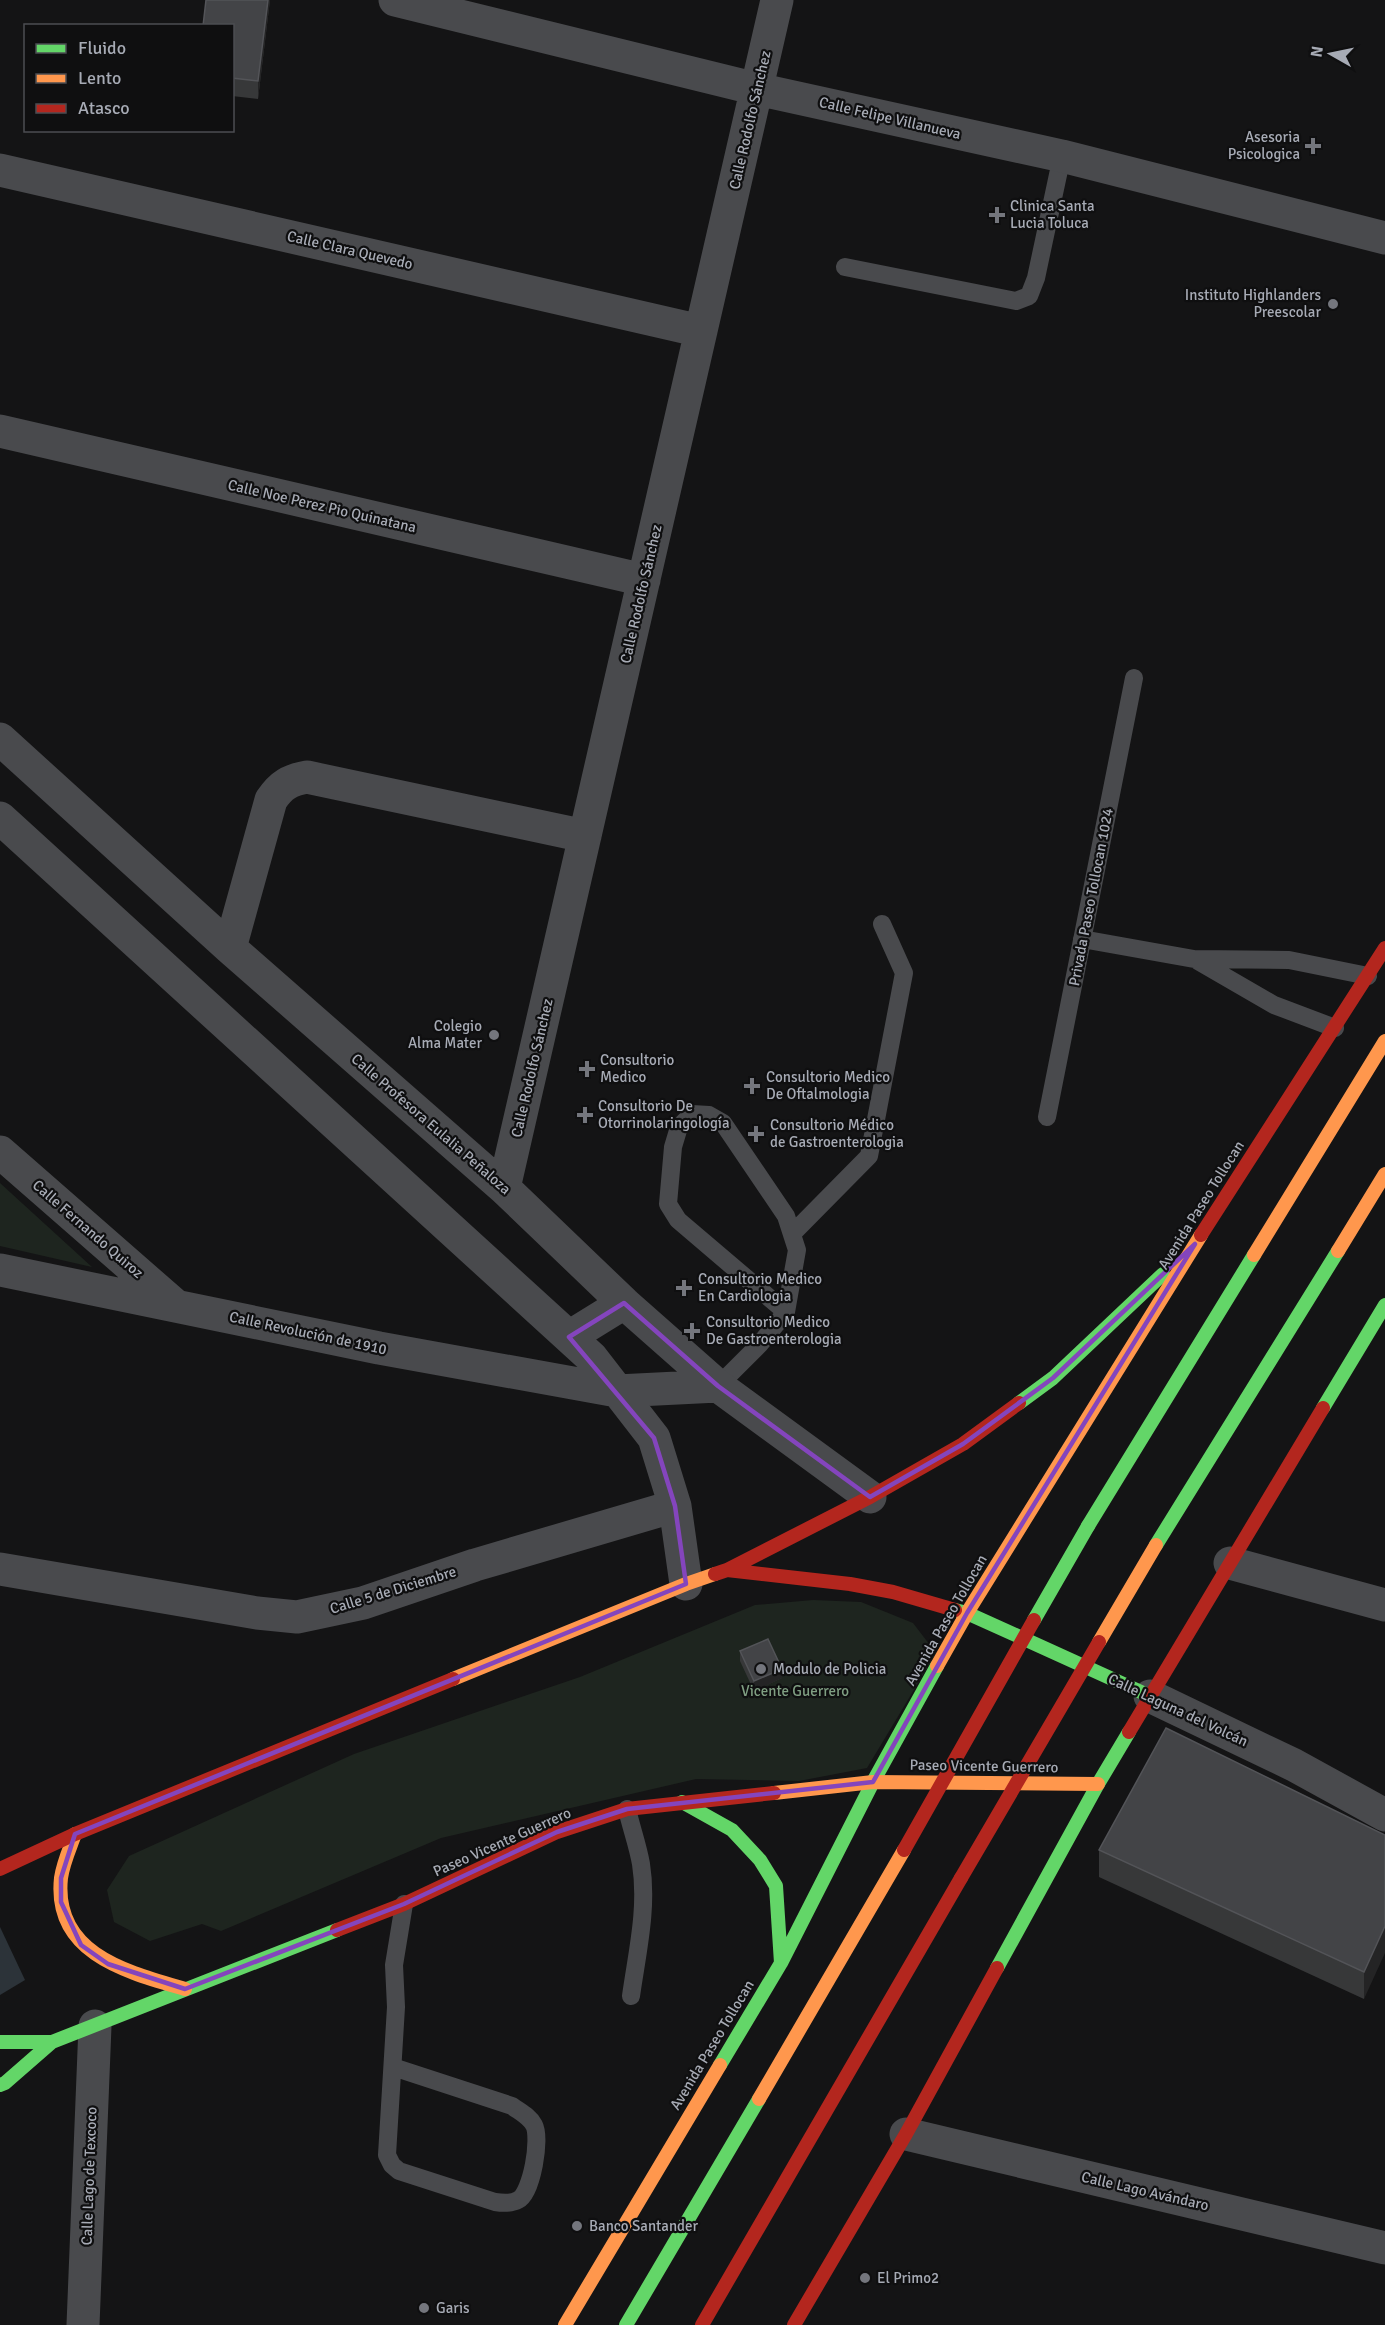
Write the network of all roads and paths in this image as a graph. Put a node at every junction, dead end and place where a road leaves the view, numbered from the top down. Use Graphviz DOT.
graph roads {
  1 [pos="395,0"];
  2 [pos="777,0"];
  3 [pos="757,88"];
  4 [pos="1062,156"];
  5 [pos="0,170"];
  6 [pos="1385,238"];
  7 [pos="845,267"];
  8 [pos="701,331"];
  9 [pos="0,431"];
  10 [pos="644,580"];
  11 [pos="1134,678"];
  12 [pos="0,739"];
  13 [pos="0,818"];
  14 [pos="585,836"];
  15 [pos="882,924"];
  16 [pos="1082,939"];
  17 [pos="231,948"];
  18 [pos="1385,948"];
  19 [pos="1194,959"];
  20 [pos="1368,976"];
  21 [pos="1335,1028"];
  22 [pos="1385,1041"];
  23 [pos="1047,1117"];
  24 [pos="0,1152"];
  25 [pos="1385,1174"];
  26 [pos="504,1188"];
  27 [pos="793,1233"];
  28 [pos="1195,1244"];
  29 [pos="0,1270"];
  30 [pos="624,1303"];
  31 [pos="175,1305"];
  32 [pos="1385,1305"];
  33 [pos="786,1312"];
  34 [pos="569,1336"];
  35 [pos="1376,1339"];
  36 [pos="718,1386"];
  37 [pos="617,1391"];
  38 [pos="870,1497"];
  39 [pos="675,1506"];
  40 [pos="1230,1563"];
  41 [pos="0,1569"];
  42 [pos="727,1570"];
  43 [pos="35,1576"];
  44 [pos="686,1584"];
  45 [pos="0,1589"];
  46 [pos="1385,1605"];
  47 [pos="967,1614"];
  48 [pos="1150,1696"];
  49 [pos="873,1782"];
  50 [pos="1098,1784"];
  51 [pos="682,1802"];
  52 [pos="627,1809"];
  53 [pos="1385,1815"];
  54 [pos="75,1834"];
  55 [pos="0,1869"];
  56 [pos="404,1904"];
  57 [pos="781,1963"];
  58 [pos="185,1989"];
  59 [pos="631,1996"];
  60 [pos="94,2026"];
  61 [pos="0,2042"];
  62 [pos="52,2042"];
  63 [pos="393,2067"];
  64 [pos="0,2085"];
  65 [pos="906,2134"];
  66 [pos="1385,2248"];
  67 [pos="83,2325"];
  68 [pos="565,2325"];
  69 [pos="626,2325"];
  70 [pos="702,2325"];
  71 [pos="794,2325"];
  1 -- 3 [label="street, Calle Felipe Villanueva"];
  2 -- 3 [label="street, Calle Rodolfo Sánchez"];
  3 -- 4 [label="street, Calle Felipe Villanueva"];
  3 -- 8 [label="street, Calle Rodolfo Sánchez"];
  4 -- 6 [label="street, Calle Felipe Villanueva"];
  4 -- 7 [label="lane"];
  5 -- 8 [label="street, Calle Clara Quevedo"];
  8 -- 10 [label="street, Calle Rodolfo Sánchez"];
  9 -- 10 [label="street, Calle Noe Perez Pio Quinatana"];
  10 -- 14 [label="street, Calle Rodolfo Sánchez"];
  11 -- 16 [label="lane, Privada Paseo Tollocan 1024"];
  12 -- 17 [label="street, Calle Profesora Eulalia Peñaloza"];
  13 -- 34 [label="street"];
  14 -- 17 [label="street"];
  14 -- 26 [label="street, Calle Rodolfo Sánchez"];
  15 -- 27 [label="lane"];
  16 -- 19 [label="lane"];
  16 -- 23 [label="lane, Privada Paseo Tollocan 1024"];
  17 -- 26 [label="street, Calle Profesora Eulalia Peñaloza"];
  18 -- 20 [label="main road, Avenida Paseo Tollocan"];
  19 -- 20 [label="lane"];
  19 -- 21 [label="lane"];
  20 -- 21 [label="main road, Avenida Paseo Tollocan"];
  21 -- 28 [label="main road, Avenida Paseo Tollocan"];
  22 -- 69 [label="main road, bridge"];
  24 -- 31 [label="street, Calle Fernando Quiroz"];
  25 -- 70 [label="main road, bridge"];
  26 -- 30 [label="street, Calle Profesora Eulalia Peñaloza"];
  27 -- 33 [label="lane"];
  27 -- 33 [label="lane"];
  28 -- 38 [label="main road"];
  28 -- 47 [label="main road, Avenida Paseo Tollocan"];
  29 -- 31 [label="street, Calle Revolución de 1910"];
  30 -- 34 [label="street"];
  30 -- 36 [label="street, Calle Profesora Eulalia Peñaloza"];
  31 -- 37 [label="street, Calle Revolución de 1910"];
  32 -- 35 [label="main road"];
  33 -- 36 [label="lane"];
  34 -- 37 [label="street"];
  35 -- 40 [label="main road"];
  36 -- 37 [label="street, Calle Revolución de 1910"];
  36 -- 38 [label="street, Calle Profesora Eulalia Peñaloza"];
  37 -- 39 [label="street"];
  38 -- 42 [label="main road"];
  39 -- 43 [label="street, Calle 5 de Diciembre"];
  39 -- 44 [label="street"];
  40 -- 46 [label="street"];
  40 -- 48 [label="main road"];
  41 -- 43 [label="street, Calle 5 de Diciembre"];
  42 -- 44 [label="main road"];
  42 -- 47 [label="main road"];
  43 -- 45 [label="street"];
  44 -- 54 [label="main road"];
  47 -- 48 [label="main road, Calle Laguna del Volcán"];
  47 -- 49 [label="main road, Avenida Paseo Tollocan"];
  48 -- 50 [label="main road"];
  48 -- 53 [label="street, Calle Laguna del Volcán"];
  49 -- 50 [label="main road, Paseo Vicente Guerrero"];
  49 -- 51 [label="main road, Paseo Vicente Guerrero"];
  49 -- 57 [label="main road, Avenida Paseo Tollocan"];
  50 -- 65 [label="main road"];
  51 -- 52 [label="main road, Paseo Vicente Guerrero"];
  51 -- 57 [label="main road"];
  52 -- 56 [label="main road, Paseo Vicente Guerrero"];
  52 -- 59 [label="lane"];
  54 -- 55 [label="main road"];
  54 -- 58 [label="main road"];
  56 -- 58 [label="main road, Paseo Vicente Guerrero"];
  56 -- 63 [label="lane"];
  57 -- 68 [label="main road, Avenida Paseo Tollocan"];
  58 -- 60 [label="main road, Paseo Vicente Guerrero"];
  60 -- 62 [label="main road, Paseo Vicente Guerrero"];
  60 -- 67 [label="street, Calle Lago de Texcoco"];
  61 -- 62 [label="main road, Paseo Vicente Guerrero"];
  62 -- 64 [label="main road, Paseo Vicente Guerrero"];
  63 -- 63 [label="lane"];
  65 -- 66 [label="street, Calle Lago Avándaro"];
  65 -- 71 [label="main road"];
}
